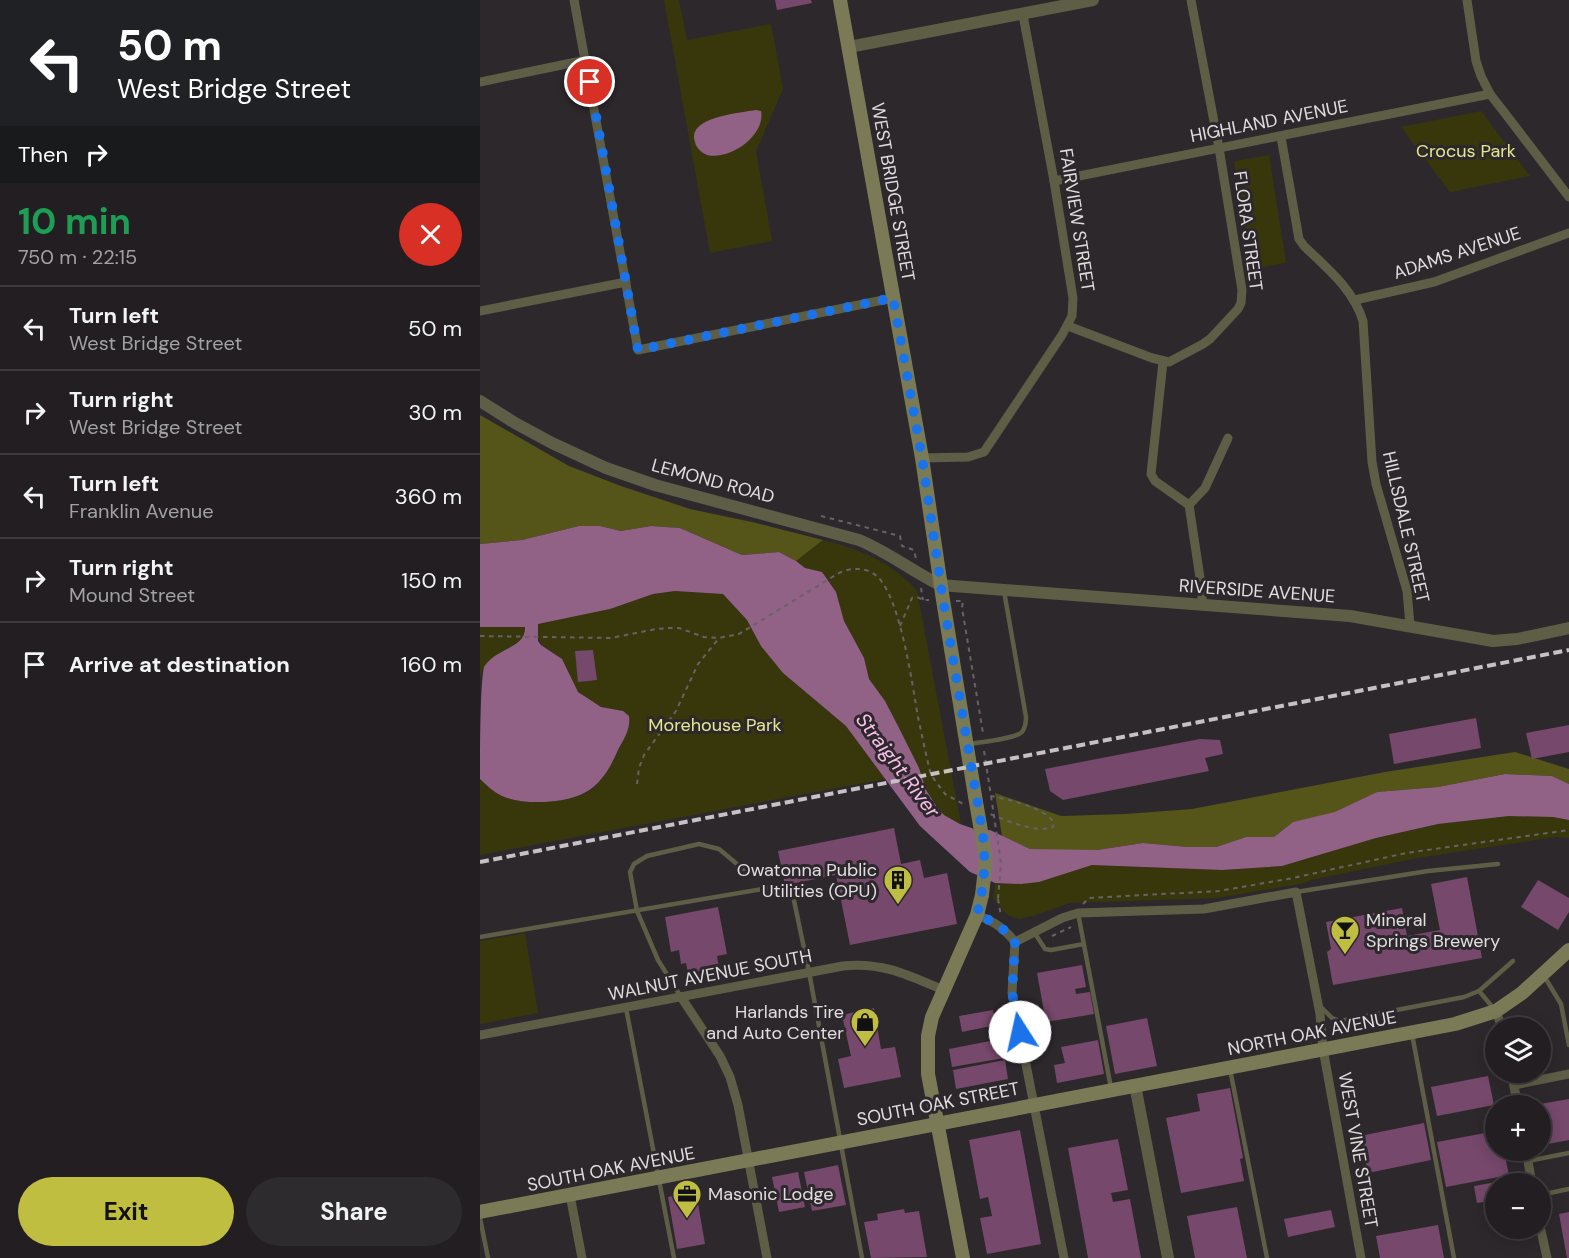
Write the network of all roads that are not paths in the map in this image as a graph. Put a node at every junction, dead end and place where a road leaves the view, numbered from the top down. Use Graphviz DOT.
graph roads {
  1 [pos="574,0"];
  2 [pos="840,0"];
  3 [pos="1094,0"];
  4 [pos="1191,0"];
  5 [pos="1467,0"];
  6 [pos="1023,15"];
  7 [pos="849,47"];
  8 [pos="586,60"];
  9 [pos="480,82"];
  10 [pos="1490,93"];
  11 [pos="1281,137"];
  12 [pos="1219,148"];
  13 [pos="1054,182"];
  14 [pos="1569,196"];
  15 [pos="1569,233"];
  16 [pos="626,282"];
  17 [pos="893,298"];
  18 [pos="1355,300"];
  19 [pos="480,311"];
  20 [pos="1068,326"];
  21 [pos="1163,362"];
  22 [pos="480,401"];
  23 [pos="1228,438"];
  24 [pos="922,458"];
  25 [pos="1189,504"];
  26 [pos="940,585"];
  27 [pos="1004,591"];
  28 [pos="1202,605"];
  29 [pos="1410,626"];
  30 [pos="1569,628"];
  31 [pos="966,745"];
  32 [pos="1498,864"];
  33 [pos="781,866"];
  34 [pos="1296,892"];
  35 [pos="637,910"];
  36 [pos="1078,913"];
  37 [pos="977,915"];
  38 [pos="1034,932"];
  39 [pos="480,938"];
  40 [pos="1015,942"];
  41 [pos="1084,944"];
  42 [pos="1569,950"];
  43 [pos="1513,961"];
  44 [pos="809,972"];
  45 [pos="1543,974"];
  46 [pos="943,990"];
  47 [pos="1479,991"];
  48 [pos="681,997"];
  49 [pos="1318,1004"];
  50 [pos="626,1008"];
  51 [pos="1496,1011"];
  52 [pos="1498,1017"];
  53 [pos="1412,1032"];
  54 [pos="480,1035"];
  55 [pos="1569,1045"];
  56 [pos="1323,1049"];
  57 [pos="1230,1067"];
  58 [pos="1569,1074"];
  59 [pos="1135,1085"];
  60 [pos="1514,1085"];
  61 [pos="1111,1090"];
  62 [pos="1516,1095"];
  63 [pos="1033,1104"];
  64 [pos="936,1123"];
  65 [pos="840,1141"];
  66 [pos="1569,1153"];
  67 [pos="1551,1157"];
  68 [pos="748,1161"];
  69 [pos="1528,1161"];
  70 [pos="1530,1173"];
  71 [pos="659,1178"];
  72 [pos="1569,1189"];
  73 [pos="1551,1193"];
  74 [pos="570,1195"];
  75 [pos="480,1212"];
  76 [pos="480,1218"];
  77 [pos="1543,1239"];
  78 [pos="488,1258"];
  79 [pos="582,1258"];
  80 [pos="674,1258"];
  81 [pos="767,1258"];
  82 [pos="862,1258"];
  83 [pos="963,1258"];
  84 [pos="1064,1258"];
  85 [pos="1168,1258"];
  86 [pos="1268,1258"];
  87 [pos="1361,1258"];
  88 [pos="1454,1258"];
  89 [pos="1547,1258"];
  1 -- 8 [label="street"];
  2 -- 7 [label="main road, WEST BRIDGE STREET"];
  3 -- 6 [label="street"];
  4 -- 12 [label="street, FLORA STREET"];
  5 -- 10 [label="street"];
  6 -- 7 [label="street"];
  6 -- 13 [label="street, FAIRVIEW STREET"];
  7 -- 17 [label="main road, WEST BRIDGE STREET"];
  8 -- 9 [label="street"];
  8 -- 16 [label="street"];
  10 -- 11 [label="street, HIGHLAND AVENUE"];
  10 -- 14 [label="street"];
  11 -- 12 [label="street, HIGHLAND AVENUE"];
  11 -- 18 [label="street, HILLSDALE STREET"];
  12 -- 13 [label="street, HIGHLAND AVENUE"];
  12 -- 21 [label="street, FLORA STREET"];
  13 -- 20 [label="street, FAIRVIEW STREET"];
  15 -- 18 [label="street, ADAMS AVENUE"];
  16 -- 17 [label="street"];
  16 -- 19 [label="street"];
  17 -- 24 [label="main road, WEST BRIDGE STREET"];
  18 -- 29 [label="street, HILLSDALE STREET"];
  20 -- 21 [label="street"];
  20 -- 24 [label="street, FAIRVIEW STREET"];
  21 -- 25 [label="street"];
  22 -- 26 [label="street, LEMOND ROAD"];
  23 -- 25 [label="street"];
  24 -- 26 [label="main road, WEST BRIDGE STREET"];
  25 -- 28 [label="street"];
  26 -- 27 [label="street, RIVERSIDE AVENUE"];
  26 -- 31 [label="main road, WEST BRIDGE STREET"];
  27 -- 28 [label="street, RIVERSIDE AVENUE"];
  27 -- 31 [label="lane"];
  28 -- 29 [label="street, RIVERSIDE AVENUE"];
  29 -- 30 [label="street, RIVERSIDE AVENUE"];
  31 -- 37 [label="main road, WEST BRIDGE STREET, bridge"];
  32 -- 34 [label="lane"];
  33 -- 35 [label="lane"];
  34 -- 36 [label="street"];
  34 -- 49 [label="street, WEST VINE STREET"];
  35 -- 39 [label="lane"];
  35 -- 44 [label="lane"];
  35 -- 48 [label="lane"];
  36 -- 38 [label="street"];
  36 -- 41 [label="lane"];
  37 -- 40 [label="street"];
  37 -- 46 [label="main road, WEST BRIDGE STREET"];
  38 -- 40 [label="street"];
  38 -- 41 [label="lane"];
  40 -- 63 [label="street"];
  41 -- 61 [label="lane"];
  42 -- 45 [label="main road, NORTH OAK AVENUE"];
  43 -- 47 [label="lane"];
  44 -- 46 [label="street, WALNUT AVENUE SOUTH"];
  44 -- 48 [label="street, WALNUT AVENUE SOUTH"];
  44 -- 65 [label="lane"];
  45 -- 51 [label="main road, NORTH OAK AVENUE"];
  45 -- 55 [label="lane"];
  46 -- 64 [label="main road, WEST BRIDGE STREET"];
  47 -- 49 [label="lane"];
  47 -- 51 [label="lane"];
  48 -- 50 [label="street, WALNUT AVENUE SOUTH"];
  48 -- 68 [label="street"];
  49 -- 56 [label="street, WEST VINE STREET"];
  50 -- 54 [label="street, WALNUT AVENUE SOUTH"];
  50 -- 71 [label="lane"];
  51 -- 52 [label="street"];
  51 -- 53 [label="main road, NORTH OAK AVENUE"];
  53 -- 56 [label="main road, NORTH OAK AVENUE"];
  53 -- 88 [label="lane"];
  56 -- 57 [label="main road, NORTH OAK AVENUE"];
  56 -- 87 [label="street, WEST VINE STREET"];
  57 -- 59 [label="main road, NORTH OAK AVENUE"];
  57 -- 86 [label="lane"];
  58 -- 60 [label="street"];
  59 -- 61 [label="main road, SOUTH OAK STREET"];
  59 -- 85 [label="street"];
  60 -- 62 [label="street"];
  61 -- 63 [label="main road, SOUTH OAK STREET"];
  63 -- 64 [label="main road, SOUTH OAK STREET"];
  63 -- 84 [label="street"];
  64 -- 65 [label="main road, SOUTH OAK STREET"];
  64 -- 83 [label="main road, WEST BRIDGE STREET"];
  65 -- 68 [label="main road, SOUTH OAK STREET"];
  65 -- 82 [label="lane"];
  66 -- 67 [label="lane"];
  68 -- 71 [label="main road, SOUTH OAK AVENUE"];
  68 -- 81 [label="street"];
  69 -- 70 [label="street"];
  71 -- 74 [label="main road, SOUTH OAK AVENUE"];
  71 -- 80 [label="lane"];
  72 -- 73 [label="lane"];
  74 -- 75 [label="main road, SOUTH OAK AVENUE"];
  74 -- 79 [label="street"];
  76 -- 78 [label="lane"];
  77 -- 89 [label="street"];
}
